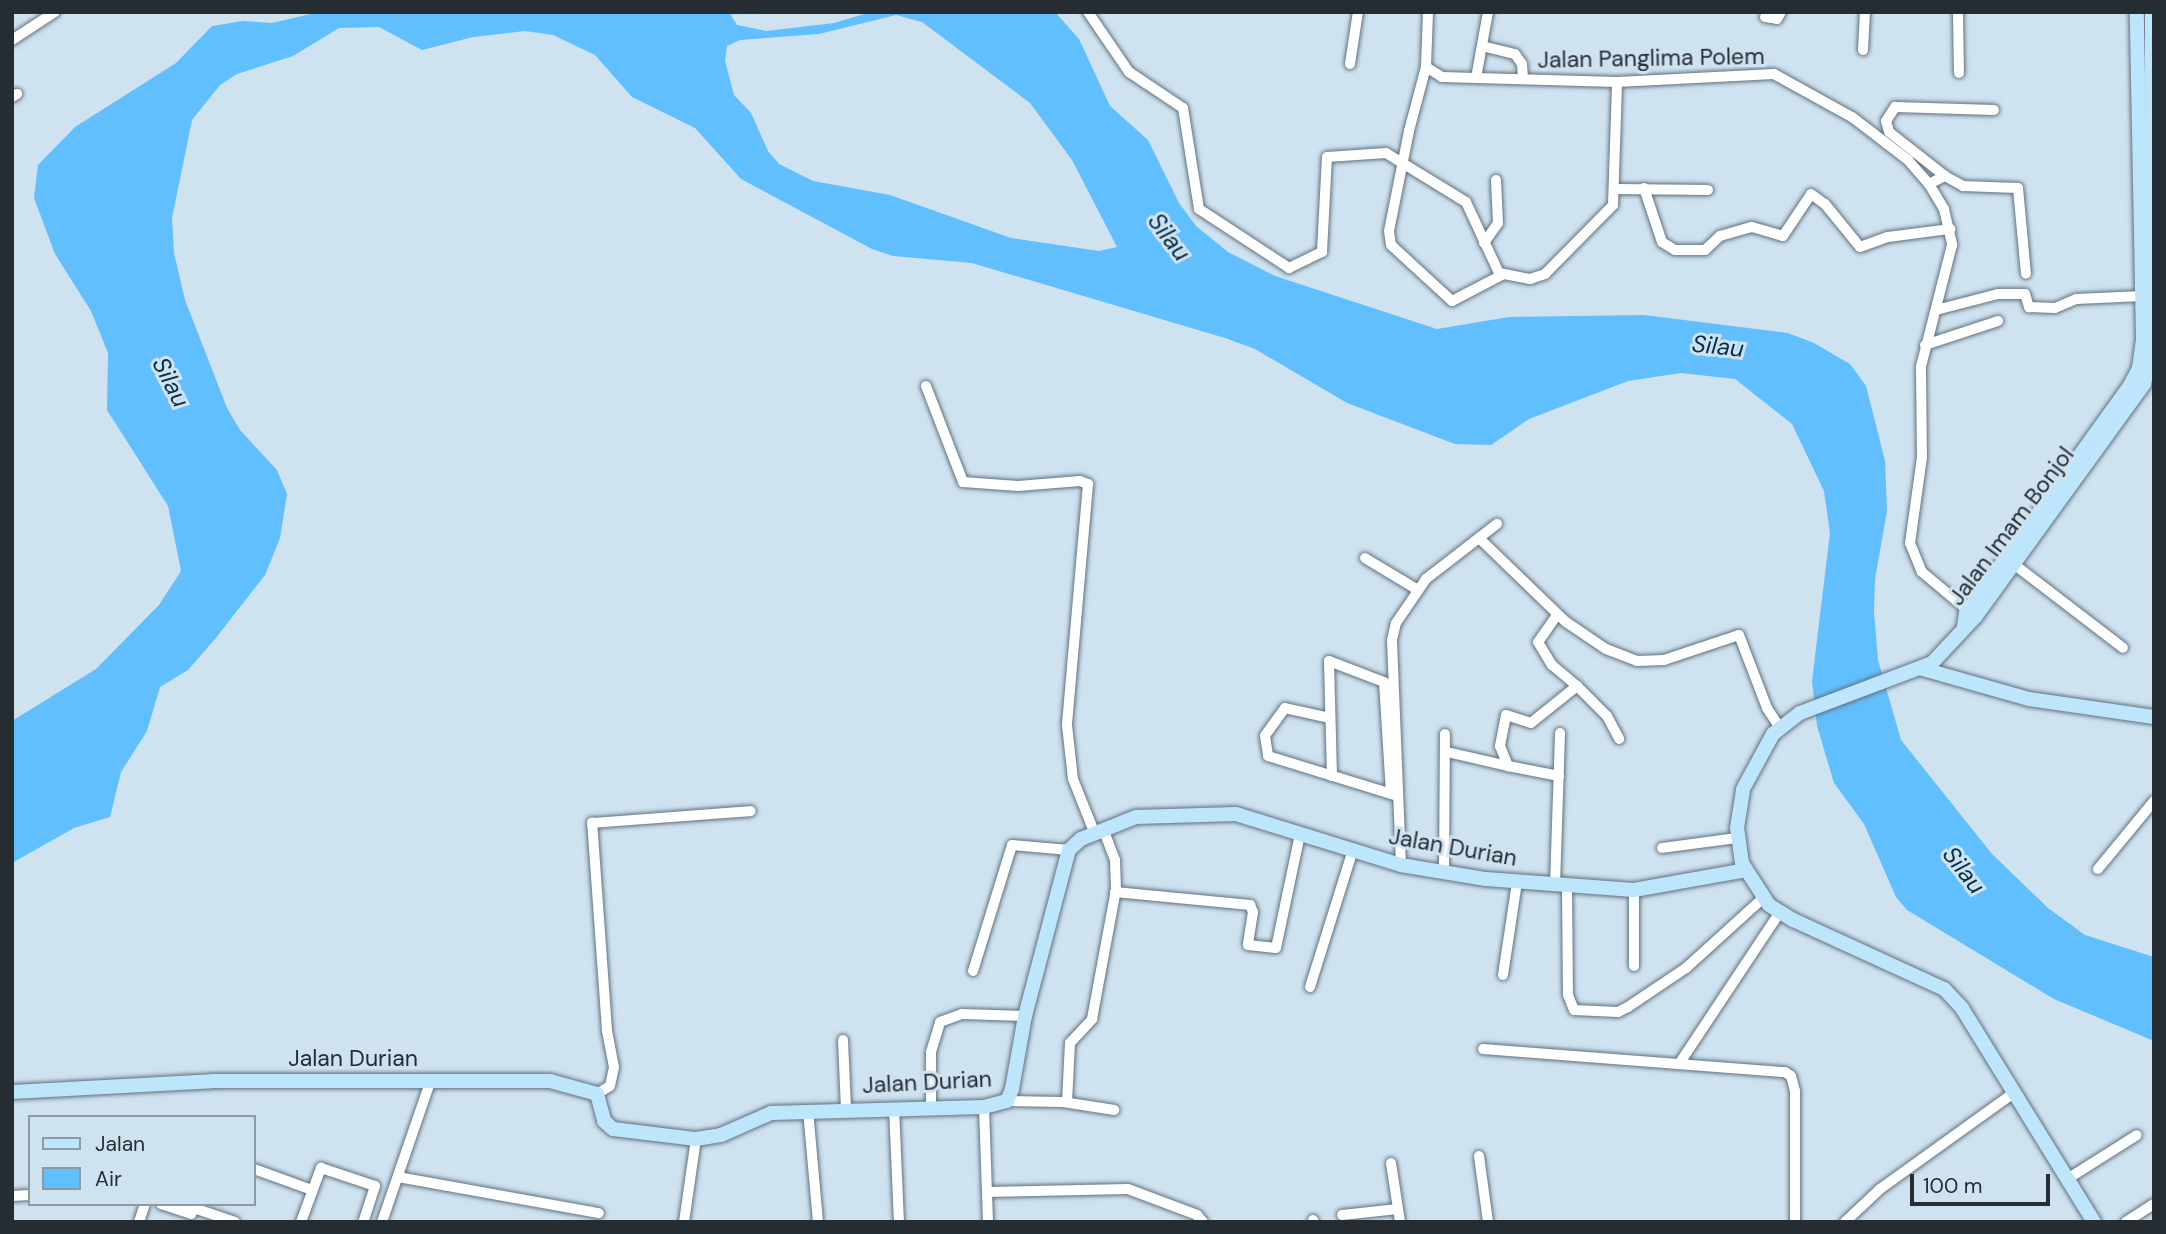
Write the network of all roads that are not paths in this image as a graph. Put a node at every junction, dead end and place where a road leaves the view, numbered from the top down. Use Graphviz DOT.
graph roads {
  1 [pos="55,12"];
  2 [pos="1088,12"];
  3 [pos="1358,12"];
  4 [pos="1428,12"];
  5 [pos="1488,12"];
  6 [pos="1781,12"];
  7 [pos="1865,12"];
  8 [pos="1958,12"];
  9 [pos="2137,12"];
  10 [pos="2152,12"];
  11 [pos="1765,17"];
  12 [pos="12,40"];
  13 [pos="1482,46"];
  14 [pos="1863,50"];
  15 [pos="1350,64"];
  16 [pos="1426,67"];
  17 [pos="1959,73"];
  18 [pos="1476,78"];
  19 [pos="1523,79"];
  20 [pos="1617,82"];
  21 [pos="1994,110"];
  22 [pos="1403,162"];
  23 [pos="1945,176"];
  24 [pos="1496,180"];
  25 [pos="1929,184"];
  26 [pos="1644,188"];
  27 [pos="1615,189"];
  28 [pos="1708,190"];
  29 [pos="2146,206"];
  30 [pos="1950,229"];
  31 [pos="1484,243"];
  32 [pos="2026,274"];
  33 [pos="1502,275"];
  34 [pos="2142,296"];
  35 [pos="1936,310"];
  36 [pos="1998,321"];
  37 [pos="1924,345"];
  38 [pos="2151,376"];
  39 [pos="926,386"];
  40 [pos="1497,524"];
  41 [pos="1479,538"];
  42 [pos="1364,558"];
  43 [pos="2015,558"];
  44 [pos="1418,590"];
  45 [pos="1972,613"];
  46 [pos="1557,615"];
  47 [pos="2123,648"];
  48 [pos="1923,669"];
  49 [pos="1577,686"];
  50 [pos="2154,717"];
  51 [pos="1329,718"];
  52 [pos="1780,728"];
  53 [pos="1445,733"];
  54 [pos="1560,733"];
  55 [pos="1619,739"];
  56 [pos="1447,752"];
  57 [pos="1508,766"];
  58 [pos="1332,776"];
  59 [pos="1559,776"];
  60 [pos="1394,795"];
  61 [pos="2154,801"];
  62 [pos="751,811"];
  63 [pos="1099,832"];
  64 [pos="1300,834"];
  65 [pos="1737,838"];
  66 [pos="1662,848"];
  67 [pos="1069,849"];
  68 [pos="1353,850"];
  69 [pos="1401,865"];
  70 [pos="2098,869"];
  71 [pos="1746,870"];
  72 [pos="1444,872"];
  73 [pos="1517,882"];
  74 [pos="1561,886"];
  75 [pos="1634,890"];
  76 [pos="1115,892"];
  77 [pos="1762,899"];
  78 [pos="1780,912"];
  79 [pos="1634,966"];
  80 [pos="973,971"];
  81 [pos="1503,975"];
  82 [pos="1310,987"];
  83 [pos="1025,1016"];
  84 [pos="843,1040"];
  85 [pos="1483,1049"];
  86 [pos="1679,1064"];
  87 [pos="431,1080"];
  88 [pos="12,1092"];
  89 [pos="2015,1092"];
  90 [pos="597,1094"];
  91 [pos="1007,1101"];
  92 [pos="1067,1102"];
  93 [pos="931,1107"];
  94 [pos="984,1107"];
  95 [pos="894,1108"];
  96 [pos="846,1109"];
  97 [pos="808,1110"];
  98 [pos="1114,1110"];
  99 [pos="2137,1135"];
  100 [pos="696,1139"];
  101 [pos="1479,1156"];
  102 [pos="1391,1163"];
  103 [pos="256,1170"];
  104 [pos="398,1177"];
  105 [pos="2069,1178"];
  106 [pos="313,1190"];
  107 [pos="987,1192"];
  108 [pos="2154,1204"];
  109 [pos="167,1206"];
  110 [pos="188,1206"];
  111 [pos="1398,1209"];
  112 [pos="599,1213"];
  113 [pos="1342,1216"];
  114 [pos="214,1222"];
  115 [pos="235,1222"];
  116 [pos="301,1222"];
  117 [pos="363,1222"];
  118 [pos="382,1222"];
  119 [pos="684,1222"];
  120 [pos="818,1222"];
  121 [pos="900,1222"];
  122 [pos="988,1222"];
  123 [pos="1203,1222"];
  124 [pos="1400,1222"];
  125 [pos="1488,1222"];
  126 [pos="1795,1222"];
  127 [pos="1844,1222"];
  128 [pos="2094,1222"];
  129 [pos="2126,1222"];
  1 -- 12 [label="street"];
  2 -- 22 [label="street"];
  3 -- 15 [label="street"];
  4 -- 16 [label="street"];
  5 -- 13 [label="street"];
  6 -- 11 [label="street"];
  7 -- 14 [label="street"];
  8 -- 17 [label="street"];
  9 -- 29 [label="main road, Jalan Imam Bonjol"];
  10 -- 29 [label="main road, Jalan Imam Bonjol"];
  13 -- 18 [label="street"];
  13 -- 19 [label="street"];
  16 -- 18 [label="street, Jalan Panglima Polem"];
  16 -- 22 [label="street"];
  18 -- 19 [label="street, Jalan Panglima Polem"];
  19 -- 20 [label="street, Jalan Panglima Polem"];
  20 -- 25 [label="street, Jalan Panglima Polem"];
  20 -- 27 [label="street"];
  21 -- 23 [label="street"];
  22 -- 31 [label="street"];
  22 -- 33 [label="street"];
  23 -- 25 [label="street"];
  23 -- 32 [label="street"];
  24 -- 31 [label="street"];
  25 -- 30 [label="street, Jalan Panglima Polem"];
  26 -- 27 [label="street"];
  26 -- 28 [label="street"];
  26 -- 30 [label="street"];
  27 -- 33 [label="street"];
  29 -- 34 [label="main road, Jalan Imam Bonjol"];
  29 -- 38 [label="main road, Jalan Imam Bonjol"];
  30 -- 35 [label="street, Jalan Panglima Polem"];
  31 -- 33 [label="street"];
  34 -- 35 [label="street"];
  34 -- 43 [label="main road, Jalan Imam Bonjol"];
  35 -- 37 [label="street, Jalan Panglima Polem"];
  36 -- 37 [label="street"];
  37 -- 45 [label="street, Jalan Panglima Polem"];
  38 -- 43 [label="main road, Jalan Imam Bonjol"];
  39 -- 63 [label="street"];
  40 -- 41 [label="street"];
  41 -- 44 [label="street"];
  41 -- 46 [label="street"];
  42 -- 44 [label="street"];
  43 -- 45 [label="main road, Jalan Imam Bonjol"];
  43 -- 47 [label="street"];
  44 -- 60 [label="street"];
  45 -- 48 [label="main road, Jalan Imam Bonjol"];
  46 -- 49 [label="street"];
  46 -- 52 [label="street"];
  48 -- 50 [label="main road"];
  48 -- 52 [label="main road"];
  49 -- 55 [label="street"];
  49 -- 57 [label="street"];
  51 -- 58 [label="street"];
  51 -- 58 [label="street"];
  51 -- 60 [label="street"];
  52 -- 65 [label="main road"];
  53 -- 56 [label="street"];
  54 -- 59 [label="street"];
  56 -- 57 [label="street"];
  56 -- 72 [label="street"];
  57 -- 59 [label="street"];
  58 -- 60 [label="street"];
  59 -- 74 [label="street"];
  60 -- 69 [label="street"];
  61 -- 70 [label="street"];
  62 -- 90 [label="street"];
  63 -- 64 [label="main road, Jalan Durian"];
  63 -- 67 [label="main road, Jalan Durian"];
  63 -- 76 [label="street"];
  64 -- 68 [label="main road, Jalan Durian"];
  64 -- 76 [label="street"];
  65 -- 66 [label="street"];
  65 -- 71 [label="main road"];
  67 -- 80 [label="street"];
  67 -- 83 [label="main road, Jalan Durian"];
  68 -- 69 [label="main road, Jalan Durian"];
  68 -- 82 [label="street"];
  69 -- 72 [label="main road, Jalan Durian"];
  71 -- 75 [label="main road, Jalan Durian"];
  71 -- 77 [label="main road"];
  72 -- 73 [label="main road, Jalan Durian"];
  73 -- 74 [label="main road, Jalan Durian"];
  73 -- 81 [label="street"];
  74 -- 75 [label="main road, Jalan Durian"];
  74 -- 77 [label="street"];
  75 -- 79 [label="street"];
  76 -- 92 [label="street"];
  77 -- 78 [label="main road"];
  78 -- 86 [label="street"];
  78 -- 89 [label="main road"];
  83 -- 91 [label="main road, Jalan Durian"];
  83 -- 93 [label="street"];
  84 -- 96 [label="street"];
  85 -- 86 [label="street"];
  86 -- 126 [label="street"];
  87 -- 88 [label="main road, Jalan Durian"];
  87 -- 90 [label="main road, Jalan Durian"];
  87 -- 104 [label="street"];
  89 -- 105 [label="main road"];
  89 -- 127 [label="street"];
  90 -- 100 [label="main road, Jalan Durian"];
  91 -- 92 [label="street"];
  91 -- 94 [label="main road, Jalan Durian"];
  92 -- 98 [label="street"];
  93 -- 94 [label="main road, Jalan Durian"];
  93 -- 95 [label="main road, Jalan Durian"];
  94 -- 107 [label="street"];
  95 -- 96 [label="main road, Jalan Durian"];
  95 -- 121 [label="street"];
  96 -- 97 [label="main road, Jalan Durian"];
  97 -- 100 [label="main road, Jalan Durian"];
  97 -- 120 [label="street"];
  99 -- 105 [label="street"];
  100 -- 119 [label="street"];
  101 -- 125 [label="street"];
  102 -- 111 [label="street"];
  103 -- 106 [label="street"];
  104 -- 112 [label="street"];
  104 -- 118 [label="street"];
  105 -- 128 [label="main road"];
  106 -- 116 [label="street"];
  106 -- 117 [label="street"];
  107 -- 122 [label="street"];
  107 -- 123 [label="street"];
  108 -- 129 [label="street"];
  109 -- 114 [label="street"];
  110 -- 115 [label="street"];
  111 -- 113 [label="street"];
  111 -- 124 [label="street"];
}
